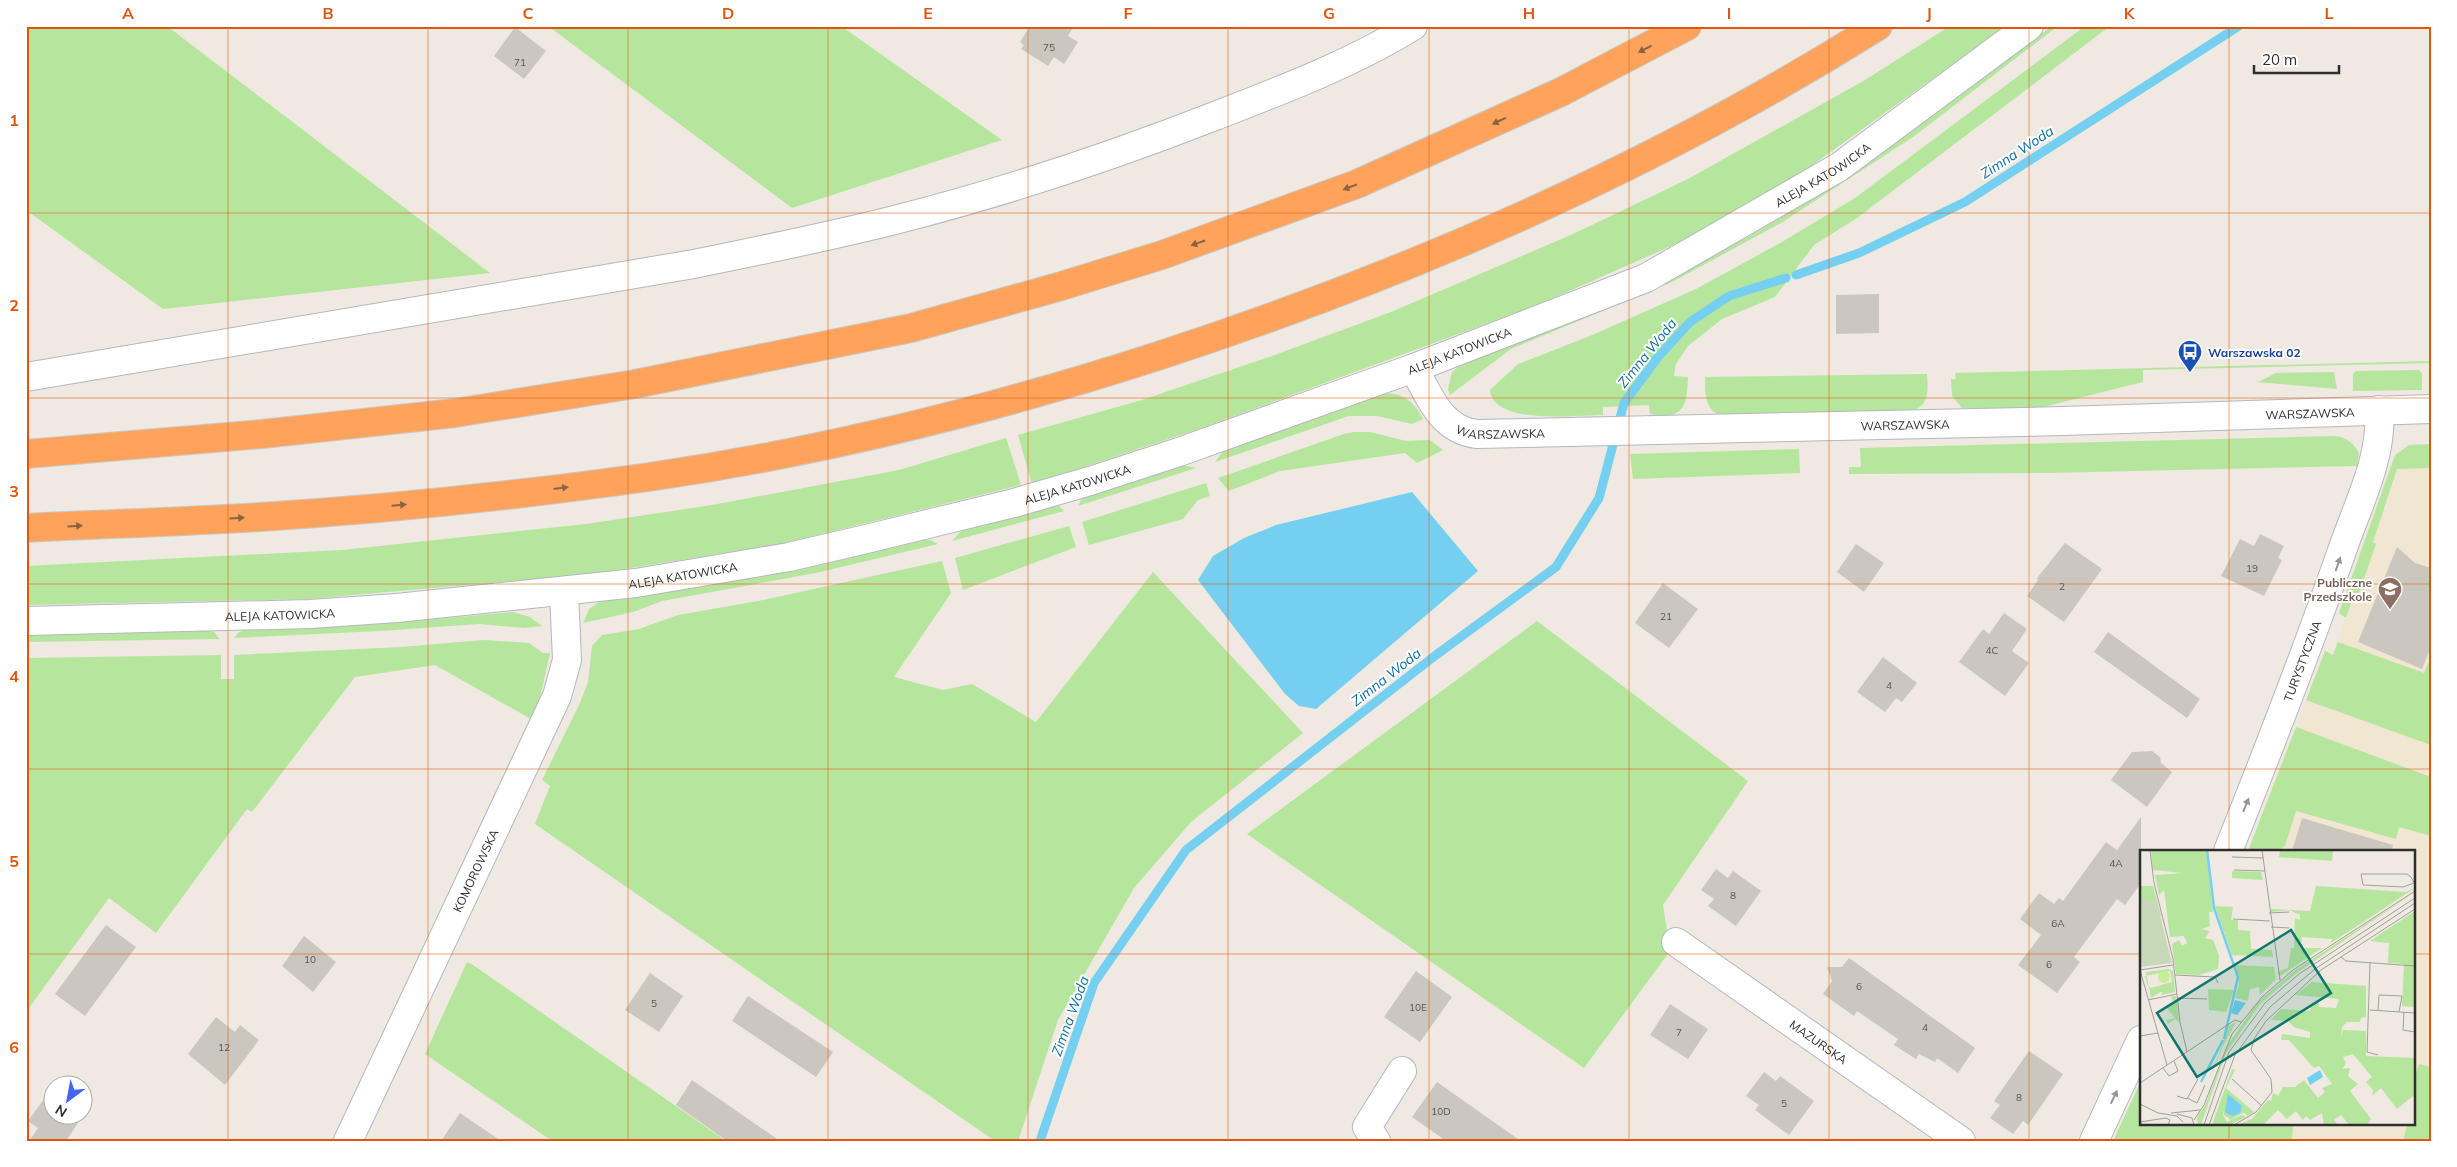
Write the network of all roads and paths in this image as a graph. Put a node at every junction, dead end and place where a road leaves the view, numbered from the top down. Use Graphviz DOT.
graph roads {
  1 [pos="1412,26"];
  2 [pos="1687,26"];
  3 [pos="1878,26"];
  4 [pos="2029,26"];
  5 [pos="1414,368"];
  6 [pos="26,377"];
  7 [pos="2431,409"];
  8 [pos="2379,410"];
  9 [pos="26,454"];
  10 [pos="26,528"];
  11 [pos="564,592"];
  12 [pos="26,621"];
  13 [pos="2228,850"];
  14 [pos="1676,942"];
  15 [pos="2140,1042"];
  16 [pos="1402,1071"];
  17 [pos="348,1141"];
  18 [pos="1376,1141"];
  19 [pos="1961,1141"];
  20 [pos="2094,1141"];
  1 -- 6 [label="street"];
  2 -- 9 [label="highway, one-way"];
  10 -- 3 [label="highway, one-way"];
  4 -- 5 [label="street, ALEJA KATOWICKA"];
  5 -- 8 [label="street, WARSZAWSKA"];
  5 -- 11 [label="street, ALEJA KATOWICKA"];
  7 -- 8 [label="street, WARSZAWSKA"];
  13 -- 8 [label="street, TURYSTYCZNA, one-way"];
  11 -- 12 [label="street, ALEJA KATOWICKA"];
  11 -- 17 [label="street, KOMOROWSKA"];
  14 -- 19 [label="street, MAZURSKA"];
  20 -- 15 [label="street, one-way"];
  16 -- 18 [label="street"];
}
